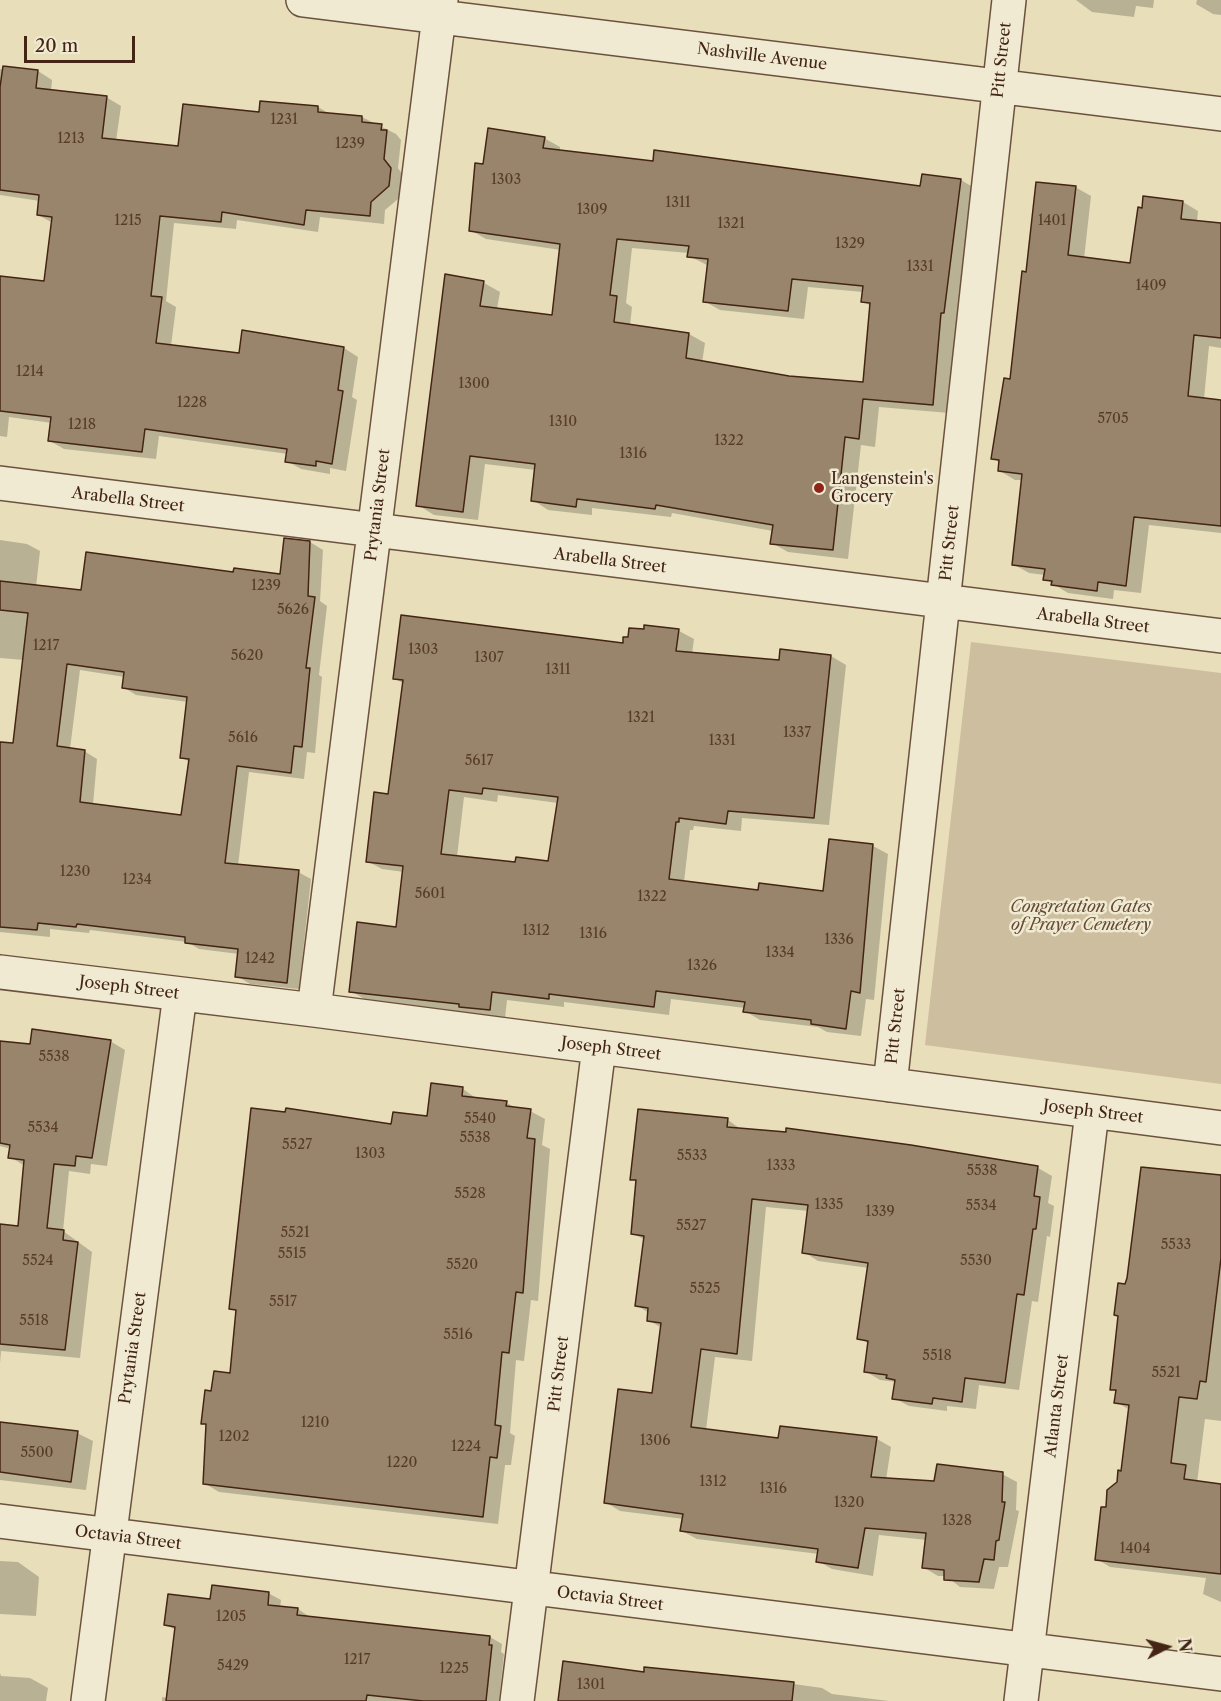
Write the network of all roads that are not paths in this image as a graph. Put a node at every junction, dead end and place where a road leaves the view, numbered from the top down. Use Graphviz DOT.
graph roads {
  1 [pos="303,0"];
  2 [pos="1009,0"];
  3 [pos="440,8"];
  4 [pos="999,87"];
  5 [pos="1221,114"];
  6 [pos="0,483"];
  7 [pos="374,532"];
  8 [pos="944,603"];
  9 [pos="1221,636"];
  10 [pos="0,972"];
  11 [pos="180,994"];
  12 [pos="314,1010"];
  13 [pos="599,1047"];
  14 [pos="890,1085"];
  15 [pos="1092,1112"];
  16 [pos="1221,1128"];
  17 [pos="0,1521"];
  18 [pos="108,1536"];
  19 [pos="532,1589"];
  20 [pos="1027,1650"];
  21 [pos="1221,1674"];
  22 [pos="88,1701"];
  23 [pos="517,1701"];
  24 [pos="1021,1701"];
  1 -- 3 [label="street, Nashville Avenue"];
  2 -- 4 [label="street, Pitt Street"];
  3 -- 4 [label="street, Nashville Avenue"];
  3 -- 7 [label="street, Prytania Street"];
  4 -- 5 [label="street, Nashville Avenue"];
  4 -- 8 [label="street, Pitt Street"];
  6 -- 7 [label="street, Arabella Street"];
  7 -- 8 [label="street, Arabella Street"];
  7 -- 12 [label="street, Prytania Street"];
  8 -- 9 [label="street, Arabella Street"];
  8 -- 14 [label="street, Pitt Street"];
  10 -- 11 [label="street, Joseph Street"];
  11 -- 12 [label="street, Joseph Street"];
  11 -- 18 [label="street, Prytania Street"];
  12 -- 13 [label="street, Joseph Street"];
  13 -- 14 [label="street, Joseph Street"];
  13 -- 19 [label="street, Pitt Street"];
  14 -- 15 [label="street, Joseph Street"];
  15 -- 16 [label="street, Joseph Street"];
  15 -- 20 [label="street, Atlanta Street"];
  17 -- 18 [label="street, Octavia Street"];
  18 -- 19 [label="street, Octavia Street"];
  18 -- 22 [label="street, Prytania Street"];
  19 -- 20 [label="street, Octavia Street"];
  19 -- 23 [label="street, Pitt Street"];
  20 -- 21 [label="street, Octavia Street"];
  20 -- 24 [label="street, Atlanta Street"];
}
